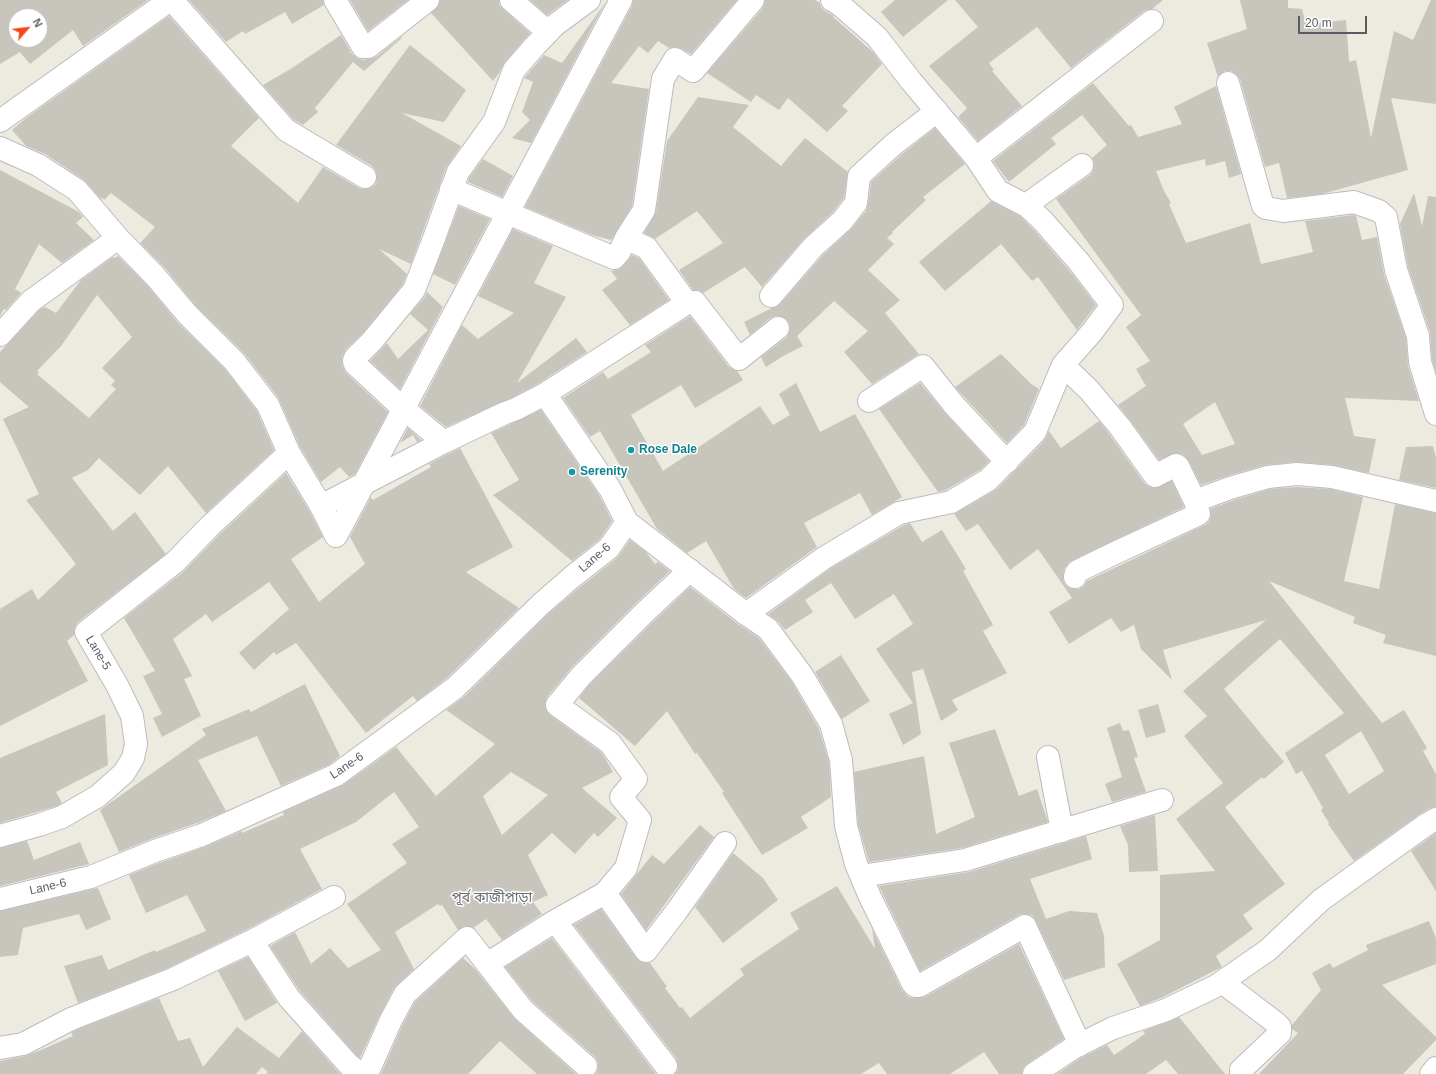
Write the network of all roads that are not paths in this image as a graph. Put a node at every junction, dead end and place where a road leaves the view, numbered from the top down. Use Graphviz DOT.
graph roads {
  1 [pos="335,0"];
  2 [pos="428,0"];
  3 [pos="512,0"];
  4 [pos="589,0"];
  5 [pos="620,0"];
  6 [pos="753,0"];
  7 [pos="839,1"];
  8 [pos="179,2"];
  9 [pos="1152,21"];
  10 [pos="548,32"];
  11 [pos="1228,83"];
  12 [pos="937,111"];
  13 [pos="0,121"];
  14 [pos="0,148"];
  15 [pos="976,158"];
  16 [pos="1082,165"];
  17 [pos="365,178"];
  18 [pos="451,189"];
  19 [pos="1027,206"];
  20 [pos="118,238"];
  21 [pos="626,238"];
  22 [pos="771,296"];
  23 [pos="687,303"];
  24 [pos="778,328"];
  25 [pos="0,335"];
  26 [pos="1063,365"];
  27 [pos="545,394"];
  28 [pos="869,401"];
  29 [pos="1436,414"];
  30 [pos="444,442"];
  31 [pos="289,453"];
  32 [pos="1007,462"];
  33 [pos="1195,501"];
  34 [pos="1436,501"];
  35 [pos="321,506"];
  36 [pos="627,522"];
  37 [pos="690,570"];
  38 [pos="1075,577"];
  39 [pos="746,614"];
  40 [pos="1048,757"];
  41 [pos="1162,800"];
  42 [pos="1436,819"];
  43 [pos="1062,831"];
  44 [pos="0,836"];
  45 [pos="725,843"];
  46 [pos="861,876"];
  47 [pos="605,893"];
  48 [pos="334,897"];
  49 [pos="0,899"];
  50 [pos="555,921"];
  51 [pos="252,941"];
  52 [pos="487,964"];
  53 [pos="1222,982"];
  54 [pos="1080,1044"];
  55 [pos="0,1048"];
  56 [pos="586,1066"];
  57 [pos="666,1066"];
  58 [pos="1436,1068"];
  59 [pos="361,1074"];
  60 [pos="367,1074"];
  61 [pos="1034,1074"];
  62 [pos="1242,1074"];
  63 [pos="1431,1074"];
  1 -- 2 [label="street"];
  3 -- 10 [label="street"];
  4 -- 10 [label="street"];
  5 -- 35 [label="street"];
  6 -- 21 [label="street"];
  7 -- 12 [label="street"];
  8 -- 13 [label="street"];
  8 -- 17 [label="street"];
  9 -- 15 [label="street"];
  10 -- 18 [label="street"];
  11 -- 29 [label="street"];
  12 -- 15 [label="street"];
  12 -- 22 [label="street"];
  14 -- 20 [label="street"];
  15 -- 19 [label="street"];
  16 -- 19 [label="street"];
  18 -- 21 [label="street"];
  18 -- 30 [label="street"];
  19 -- 26 [label="street"];
  20 -- 25 [label="street"];
  20 -- 31 [label="street"];
  21 -- 23 [label="street"];
  23 -- 24 [label="street"];
  23 -- 27 [label="street"];
  26 -- 32 [label="street"];
  26 -- 33 [label="street"];
  27 -- 30 [label="street"];
  27 -- 36 [label="street"];
  28 -- 32 [label="street"];
  30 -- 35 [label="street"];
  31 -- 35 [label="street"];
  31 -- 44 [label="street, Lane-5"];
  32 -- 39 [label="street"];
  33 -- 34 [label="street"];
  33 -- 38 [label="street"];
  36 -- 37 [label="street"];
  36 -- 49 [label="street, Lane-6"];
  37 -- 39 [label="street"];
  37 -- 47 [label="street"];
  39 -- 46 [label="street"];
  40 -- 43 [label="street"];
  41 -- 43 [label="street"];
  42 -- 53 [label="street"];
  43 -- 46 [label="street"];
  45 -- 47 [label="street"];
  46 -- 54 [label="street"];
  47 -- 50 [label="street"];
  48 -- 51 [label="street"];
  50 -- 52 [label="street"];
  50 -- 57 [label="street"];
  51 -- 55 [label="street"];
  51 -- 59 [label="street"];
  52 -- 56 [label="street"];
  52 -- 60 [label="street"];
  53 -- 54 [label="street"];
  53 -- 62 [label="street"];
  54 -- 61 [label="street"];
  58 -- 63 [label="street"];
}
